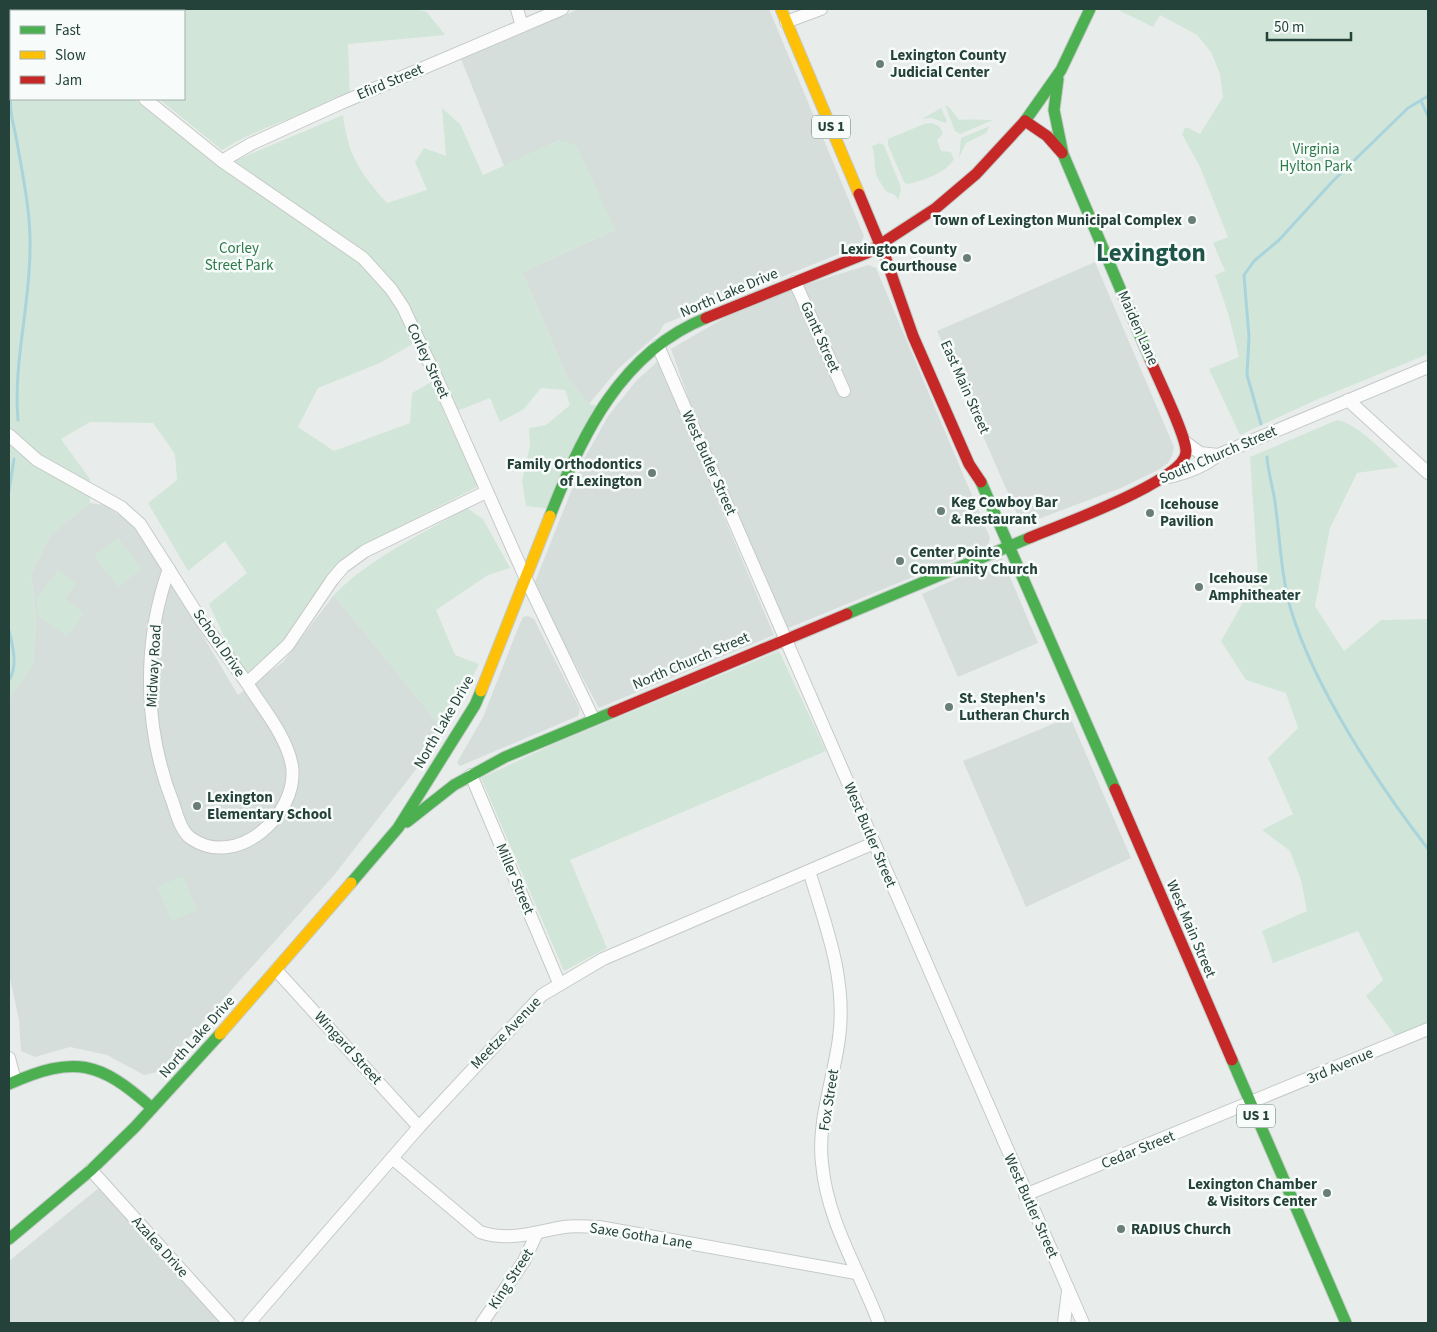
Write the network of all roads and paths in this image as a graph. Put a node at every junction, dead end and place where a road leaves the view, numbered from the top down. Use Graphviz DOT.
graph roads {
  1 [pos="516,9"];
  2 [pos="562,9"];
  3 [pos="781,9"];
  4 [pos="821,9"];
  5 [pos="1090,9"];
  6 [pos="786,22"];
  7 [pos="522,26"];
  8 [pos="1061,70"];
  9 [pos="145,100"];
  10 [pos="1025,121"];
  11 [pos="1063,154"];
  12 [pos="222,161"];
  13 [pos="880,246"];
  14 [pos="795,282"];
  15 [pos="905,308"];
  16 [pos="658,346"];
  17 [pos="1428,367"];
  18 [pos="844,391"];
  19 [pos="1348,400"];
  20 [pos="965,426"];
  21 [pos="9,435"];
  22 [pos="1185,442"];
  23 [pos="1218,455"];
  24 [pos="980,460"];
  25 [pos="1428,473"];
  26 [pos="1167,477"];
  27 [pos="983,485"];
  28 [pos="486,492"];
  29 [pos="1009,546"];
  30 [pos="169,570"];
  31 [pos="526,579"];
  32 [pos="784,638"];
  33 [pos="247,683"];
  34 [pos="593,718"];
  35 [pos="471,775"];
  36 [pos="398,828"];
  37 [pos="874,843"];
  38 [pos="809,871"];
  39 [pos="276,970"];
  40 [pos="560,983"];
  41 [pos="1428,1029"];
  42 [pos="9,1058"];
  43 [pos="12,1083"];
  44 [pos="1251,1104"];
  45 [pos="152,1108"];
  46 [pos="419,1127"];
  47 [pos="392,1158"];
  48 [pos="90,1170"];
  49 [pos="1025,1195"];
  50 [pos="538,1233"];
  51 [pos="9,1239"];
  52 [pos="856,1273"];
  53 [pos="1068,1292"];
  54 [pos="229,1323"];
  55 [pos="249,1323"];
  56 [pos="482,1323"];
  57 [pos="879,1323"];
  58 [pos="1064,1323"];
  59 [pos="1082,1323"];
  60 [pos="1346,1323"];
  1 -- 7 [label="street"];
  2 -- 7 [label="street, Efird Street"];
  3 -- 6 [label="main road, East Main Street / US 1"];
  4 -- 6 [label="street"];
  5 -- 8 [label="main road"];
  6 -- 13 [label="main road, East Main Street / US 1"];
  7 -- 12 [label="street, Efird Street"];
  8 -- 10 [label="main road, North Lake Drive"];
  8 -- 11 [label="main road, Maiden Lane"];
  9 -- 12 [label="street, Corley Street"];
  10 -- 11 [label="main road, Maiden Lane"];
  10 -- 13 [label="main road, North Lake Drive"];
  11 -- 22 [label="main road, Maiden Lane"];
  12 -- 28 [label="street, Corley Street"];
  13 -- 14 [label="main road, North Lake Drive"];
  13 -- 15 [label="main road, East Main Street / US 1"];
  14 -- 16 [label="main road, North Lake Drive"];
  14 -- 18 [label="street, Gantt Street"];
  15 -- 20 [label="main road, East Main Street"];
  15 -- 27 [label="main road, East Main Street / US 1"];
  16 -- 31 [label="main road, North Lake Drive"];
  16 -- 32 [label="street, West Butler Street"];
  17 -- 19 [label="street, South Church Street"];
  19 -- 23 [label="street, South Church Street"];
  19 -- 25 [label="street"];
  21 -- 30 [label="street, School Drive"];
  22 -- 23 [label="street"];
  22 -- 26 [label="main road"];
  23 -- 26 [label="street, South Church Street"];
  24 -- 27 [label="main road, East Main Street"];
  26 -- 29 [label="main road, South Church Street"];
  27 -- 29 [label="main road, East Main Street / US 1"];
  28 -- 31 [label="street, Corley Street"];
  28 -- 33 [label="street, School Drive"];
  29 -- 32 [label="main road, North Church Street"];
  29 -- 44 [label="main road, West Main Street / US 1"];
  30 -- 33 [label="street, School Drive"];
  30 -- 33 [label="street, Midway Road"];
  31 -- 34 [label="street, Corley Street"];
  31 -- 36 [label="main road, North Lake Drive"];
  32 -- 34 [label="main road, North Church Street"];
  32 -- 37 [label="street, West Butler Street"];
  34 -- 35 [label="main road, North Church Street"];
  35 -- 36 [label="main road, North Church Street"];
  35 -- 40 [label="street, Miller Street"];
  36 -- 39 [label="main road, North Lake Drive"];
  37 -- 38 [label="street, Meetze Avenue"];
  37 -- 49 [label="street, West Butler Street"];
  38 -- 40 [label="street, Meetze Avenue"];
  38 -- 52 [label="street, Fox Street"];
  39 -- 45 [label="main road, North Lake Drive"];
  39 -- 46 [label="street, Wingard Street"];
  40 -- 46 [label="street, Meetze Avenue"];
  41 -- 44 [label="street, 3rd Avenue"];
  42 -- 43 [label="street"];
  43 -- 45 [label="main road"];
  44 -- 49 [label="street, Cedar Street"];
  44 -- 60 [label="main road, West Main Street / US 1"];
  45 -- 48 [label="main road, North Lake Drive"];
  46 -- 47 [label="street, Meetze Avenue"];
  47 -- 50 [label="street, Saxe Gotha Lane"];
  47 -- 55 [label="street, Meetze Avenue"];
  48 -- 51 [label="main road, North Lake Drive"];
  48 -- 54 [label="street, Azalea Drive"];
  49 -- 53 [label="street, West Butler Street"];
  50 -- 52 [label="street, Saxe Gotha Lane"];
  50 -- 56 [label="street, King Street"];
  52 -- 57 [label="street, Fox Street"];
  53 -- 58 [label="street"];
  53 -- 59 [label="street, West Butler Street"];
}
